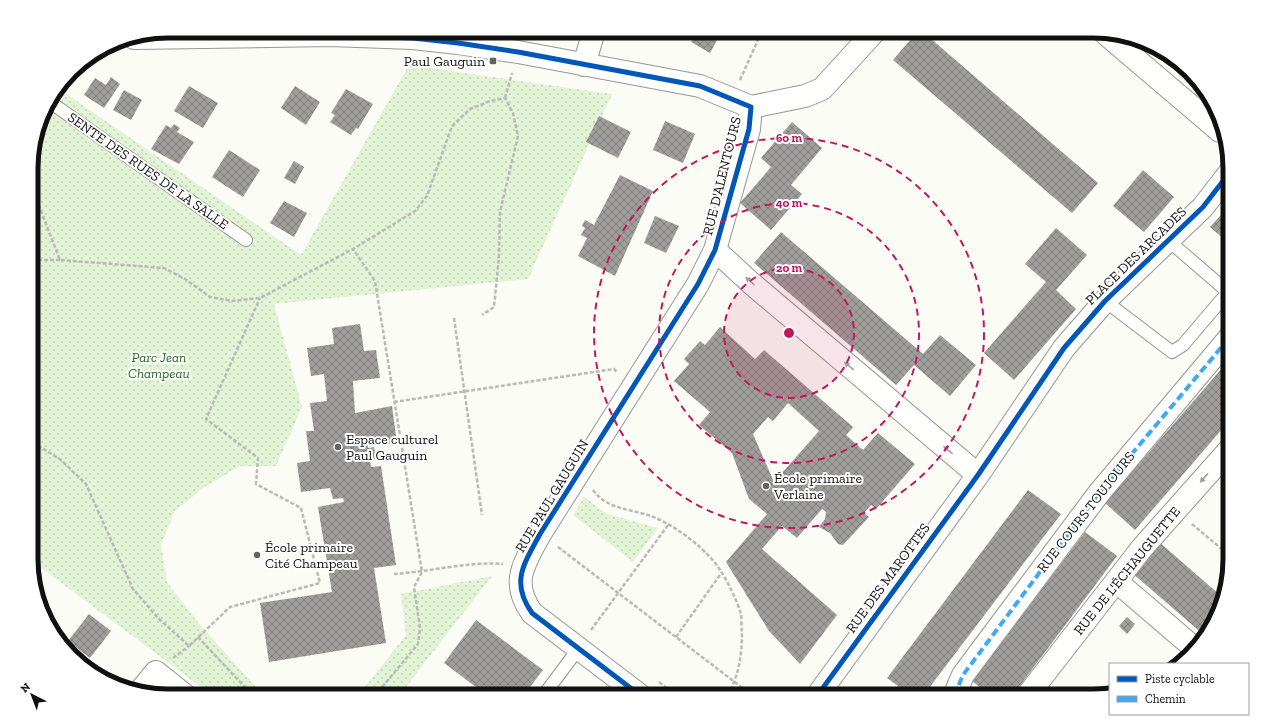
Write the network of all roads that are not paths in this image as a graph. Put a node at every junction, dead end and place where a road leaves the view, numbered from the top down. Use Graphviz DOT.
graph roads {
  1 [pos="408,38"];
  2 [pos="592,38"];
  3 [pos="869,38"];
  4 [pos="1112,39"];
  5 [pos="584,65"];
  6 [pos="742,102"];
  7 [pos="54,105"];
  8 [pos="1216,128"];
  9 [pos="1223,181"];
  10 [pos="246,240"];
  11 [pos="1169,241"];
  12 [pos="715,250"];
  13 [pos="1223,288"];
  14 [pos="1223,298"];
  15 [pos="1105,301"];
  16 [pos="1223,345"];
  17 [pos="1223,457"];
  18 [pos="978,475"];
  19 [pos="1116,581"];
  20 [pos="1190,645"];
  21 [pos="579,648"];
  22 [pos="144,687"];
  23 [pos="177,689"];
  24 [pos="548,689"];
  25 [pos="632,689"];
  26 [pos="822,689"];
  27 [pos="957,689"];
  28 [pos="1032,689"];
  1 -- 5 [label="street"];
  2 -- 5 [label="street"];
  3 -- 6 [label="street, RUE D'ALENTOURS"];
  4 -- 8 [label="street"];
  5 -- 6 [label="street"];
  6 -- 12 [label="street, RUE D'ALENTOURS"];
  7 -- 10 [label="lane, SENTE DES RUES DE LA SALLE"];
  9 -- 11 [label="street, PLACE DES ARCADES"];
  11 -- 13 [label="lane"];
  11 -- 15 [label="street, PLACE DES ARCADES"];
  18 -- 12 [label="street, RUE D'ALENTOURS, one-way"];
  12 -- 21 [label="street, RUE PAUL GAUGUIN"];
  14 -- 15 [label="lane"];
  15 -- 18 [label="street, PLACE DES ARCADES"];
  16 -- 27 [label="street, RUE COURS TOUJOURS"];
  17 -- 19 [label="street, RUE DE L'ÉCHAUGUETTE, one-way"];
  18 -- 26 [label="street, RUE DES MAROTTES"];
  19 -- 20 [label="street"];
  19 -- 28 [label="street, RUE DE L'ÉCHAUGUETTE"];
  21 -- 24 [label="lane"];
  21 -- 25 [label="street, RUE PAUL GAUGUIN"];
  22 -- 23 [label="street"];
}
